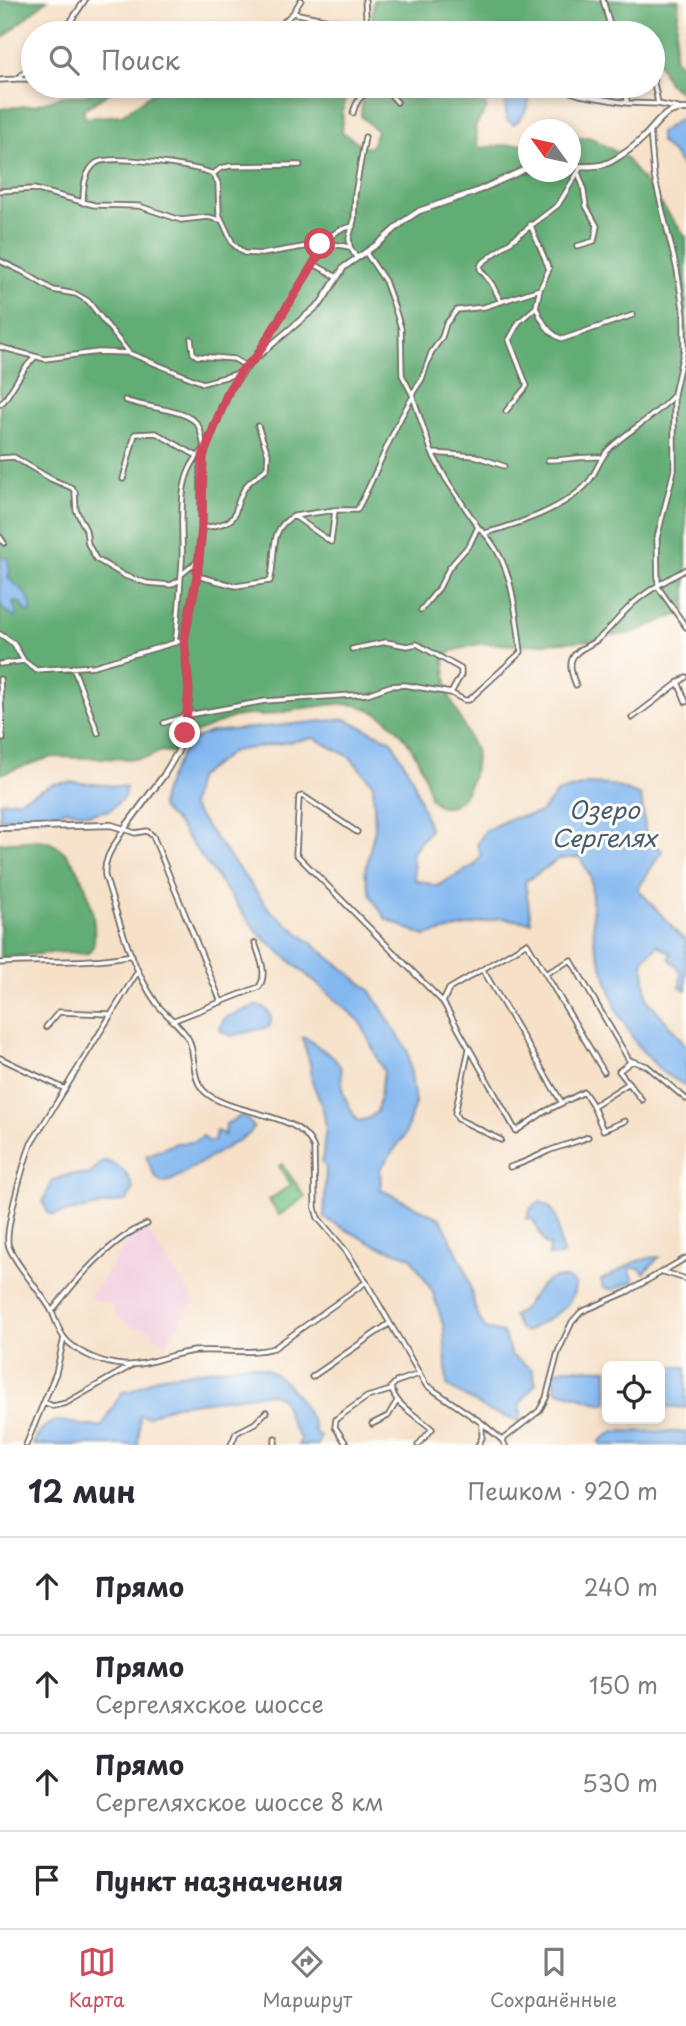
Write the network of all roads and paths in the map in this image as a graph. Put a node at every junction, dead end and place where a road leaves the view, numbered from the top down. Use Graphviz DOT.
graph roads {
  1 [pos="85,0"];
  2 [pos="301,0"];
  3 [pos="365,0"];
  4 [pos="603,0"];
  5 [pos="293,13"];
  6 [pos="71,21"];
  7 [pos="284,21"];
  8 [pos="338,21"];
  9 [pos="367,21"];
  10 [pos="609,21"];
  11 [pos="21,75"];
  12 [pos="16,79"];
  13 [pos="21,79"];
  14 [pos="0,80"];
  15 [pos="359,98"];
  16 [pos="394,98"];
  17 [pos="598,98"];
  18 [pos="627,98"];
  19 [pos="657,98"];
  20 [pos="397,102"];
  21 [pos="628,103"];
  22 [pos="658,104"];
  23 [pos="678,108"];
  24 [pos="686,109"];
  25 [pos="353,113"];
  26 [pos="650,131"];
  27 [pos="365,137"];
  28 [pos="300,165"];
  29 [pos="581,166"];
  30 [pos="518,173"];
  31 [pos="213,174"];
  32 [pos="581,178"];
  33 [pos="572,182"];
  34 [pos="0,191"];
  35 [pos="83,203"];
  36 [pos="222,220"];
  37 [pos="530,225"];
  38 [pos="353,226"];
  39 [pos="326,243"];
  40 [pos="577,246"];
  41 [pos="350,247"];
  42 [pos="365,252"];
  43 [pos="356,257"];
  44 [pos="0,261"];
  45 [pos="314,264"];
  46 [pos="337,277"];
  47 [pos="540,289"];
  48 [pos="501,302"];
  49 [pos="536,307"];
  50 [pos="632,316"];
  51 [pos="191,339"];
  52 [pos="0,347"];
  53 [pos="685,351"];
  54 [pos="129,353"];
  55 [pos="256,357"];
  56 [pos="34,358"];
  57 [pos="246,366"];
  58 [pos="240,373"];
  59 [pos="674,394"];
  60 [pos="412,396"];
  61 [pos="125,400"];
  62 [pos="0,404"];
  63 [pos="506,411"];
  64 [pos="258,426"];
  65 [pos="205,449"];
  66 [pos="432,453"];
  67 [pos="197,456"];
  68 [pos="600,457"];
  69 [pos="0,458"];
  70 [pos="548,460"];
  71 [pos="504,466"];
  72 [pos="123,480"];
  73 [pos="335,510"];
  74 [pos="294,516"];
  75 [pos="478,527"];
  76 [pos="202,528"];
  77 [pos="485,533"];
  78 [pos="0,537"];
  79 [pos="4,543"];
  80 [pos="199,560"];
  81 [pos="686,569"];
  82 [pos="197,576"];
  83 [pos="180,578"];
  84 [pos="658,587"];
  85 [pos="421,610"];
  86 [pos="686,626"];
  87 [pos="0,634"];
  88 [pos="184,640"];
  89 [pos="175,643"];
  90 [pos="352,649"];
  91 [pos="24,661"];
  92 [pos="0,664"];
  93 [pos="73,667"];
  94 [pos="686,677"];
  95 [pos="0,679"];
  96 [pos="678,682"];
  97 [pos="576,685"];
  98 [pos="451,693"];
  99 [pos="686,702"];
  100 [pos="188,715"];
  101 [pos="632,718"];
  102 [pos="164,723"];
  103 [pos="98,733"];
  104 [pos="3,739"];
  105 [pos="0,828"];
  106 [pos="124,829"];
  107 [pos="357,832"];
  108 [pos="255,943"];
  109 [pos="132,955"];
  110 [pos="0,963"];
  111 [pos="483,970"];
  112 [pos="138,971"];
  113 [pos="547,973"];
  114 [pos="221,1002"];
  115 [pos="443,1002"];
  116 [pos="110,1014"];
  117 [pos="172,1021"];
  118 [pos="46,1027"];
  119 [pos="469,1049"];
  120 [pos="0,1058"];
  121 [pos="632,1061"];
  122 [pos="604,1072"];
  123 [pos="629,1083"];
  124 [pos="65,1089"];
  125 [pos="686,1099"];
  126 [pos="642,1100"];
  127 [pos="562,1103"];
  128 [pos="593,1106"];
  129 [pos="625,1121"];
  130 [pos="588,1137"];
  131 [pos="501,1140"];
  132 [pos="510,1167"];
  133 [pos="147,1224"];
  134 [pos="686,1258"];
  135 [pos="664,1272"];
  136 [pos="686,1279"];
  137 [pos="366,1282"];
  138 [pos="52,1311"];
  139 [pos="390,1324"];
  140 [pos="64,1338"];
  141 [pos="132,1365"];
  142 [pos="419,1374"];
  143 [pos="312,1377"];
  144 [pos="391,1390"];
  145 [pos="397,1401"];
  146 [pos="46,1403"];
  147 [pos="266,1412"];
  148 [pos="482,1423"];
  149 [pos="372,1424"];
  150 [pos="275,1438"];
  151 [pos="502,1443"];
  152 [pos="26,1445"];
  153 [pos="231,1445"];
  154 [pos="275,1445"];
  155 [pos="347,1445"];
  156 [pos="418,1445"];
  157 [pos="478,1445"];
  1 -- 6 [label="street"];
  2 -- 5 [label="street"];
  3 -- 9 [label="street"];
  4 -- 10 [label="street"];
  5 -- 7 [label="street"];
  5 -- 8 [label="street"];
  11 -- 12 [label="street"];
  12 -- 13 [label="street"];
  12 -- 14 [label="street"];
  15 -- 25 [label="street"];
  16 -- 20 [label="street"];
  17 -- 21 [label="street"];
  18 -- 21 [label="street"];
  19 -- 22 [label="street"];
  21 -- 22 [label="street"];
  22 -- 23 [label="street"];
  23 -- 24 [label="main road"];
  23 -- 26 [label="main road"];
  26 -- 29 [label="main road"];
  26 -- 53 [label="street"];
  27 -- 38 [label="street"];
  28 -- 31 [label="street"];
  30 -- 42 [label="main road"];
  31 -- 35 [label="street"];
  31 -- 36 [label="street"];
  32 -- 40 [label="street"];
  33 -- 37 [label="street"];
  34 -- 35 [label="street"];
  35 -- 36 [label="street"];
  36 -- 39 [label="street"];
  37 -- 47 [label="street"];
  37 -- 48 [label="street"];
  38 -- 39 [label="street"];
  38 -- 41 [label="street"];
  39 -- 41 [label="street"];
  39 -- 45 [label="street"];
  41 -- 43 [label="street"];
  42 -- 43 [label="main road"];
  42 -- 60 [label="street"];
  43 -- 46 [label="main road"];
  44 -- 54 [label="street"];
  45 -- 46 [label="street"];
  45 -- 55 [label="street"];
  46 -- 55 [label="main road"];
  47 -- 48 [label="street"];
  47 -- 49 [label="street"];
  48 -- 60 [label="street"];
  49 -- 50 [label="street"];
  49 -- 63 [label="street"];
  51 -- 57 [label="street"];
  52 -- 56 [label="street"];
  53 -- 59 [label="street"];
  54 -- 56 [label="street"];
  54 -- 58 [label="street"];
  55 -- 57 [label="main road"];
  56 -- 62 [label="street"];
  57 -- 58 [label="main road"];
  58 -- 65 [label="main road"];
  59 -- 68 [label="street"];
  59 -- 84 [label="street"];
  60 -- 66 [label="street"];
  60 -- 73 [label="street"];
  61 -- 65 [label="street"];
  64 -- 76 [label="street"];
  65 -- 67 [label="street"];
  65 -- 76 [label="main road"];
  66 -- 71 [label="street"];
  66 -- 75 [label="street"];
  67 -- 72 [label="street"];
  67 -- 83 [label="street"];
  68 -- 70 [label="street"];
  68 -- 77 [label="street"];
  69 -- 83 [label="street"];
  73 -- 74 [label="street"];
  73 -- 74 [label="street"];
  74 -- 82 [label="street"];
  75 -- 77 [label="street"];
  75 -- 85 [label="street"];
  76 -- 80 [label="main road"];
  77 -- 98 [label="street"];
  78 -- 79 [label="street"];
  80 -- 82 [label="main road"];
  80 -- 83 [label="street"];
  81 -- 84 [label="street"];
  82 -- 88 [label="main road"];
  83 -- 89 [label="street"];
  84 -- 86 [label="street"];
  84 -- 97 [label="street"];
  87 -- 91 [label="street"];
  88 -- 89 [label="street"];
  88 -- 100 [label="main road"];
  89 -- 93 [label="street"];
  90 -- 98 [label="street"];
  91 -- 92 [label="street"];
  91 -- 93 [label="street"];
  93 -- 103 [label="street"];
  94 -- 96 [label="street"];
  95 -- 104 [label="street"];
  96 -- 99 [label="street"];
  96 -- 101 [label="street"];
  98 -- 100 [label="street"];
  100 -- 102 [label="street"];
  100 -- 106 [label="main road"];
  105 -- 106 [label="main road"];
  106 -- 109 [label="street"];
  106 -- 114 [label="street"];
  107 -- 115 [label="street"];
  108 -- 114 [label="street"];
  109 -- 110 [label="street"];
  109 -- 112 [label="street"];
  111 -- 113 [label="street"];
  111 -- 115 [label="street"];
  111 -- 127 [label="street"];
  112 -- 116 [label="street"];
  112 -- 117 [label="street"];
  113 -- 121 [label="street"];
  113 -- 122 [label="street"];
  114 -- 117 [label="street"];
  115 -- 119 [label="street"];
  116 -- 118 [label="street"];
  116 -- 124 [label="street"];
  117 -- 137 [label="street"];
  119 -- 127 [label="street"];
  119 -- 131 [label="street"];
  120 -- 124 [label="street"];
  121 -- 123 [label="street"];
  121 -- 125 [label="street"];
  123 -- 126 [label="street"];
  123 -- 128 [label="street"];
  124 -- 138 [label="street"];
  127 -- 128 [label="street"];
  128 -- 129 [label="street"];
  130 -- 132 [label="street"];
  133 -- 138 [label="street"];
  134 -- 135 [label="street"];
  135 -- 136 [label="street"];
  135 -- 151 [label="street"];
  137 -- 139 [label="street"];
  137 -- 141 [label="street"];
  138 -- 140 [label="street"];
  139 -- 142 [label="street"];
  139 -- 143 [label="street"];
  140 -- 141 [label="street"];
  140 -- 146 [label="street"];
  141 -- 146 [label="street"];
  142 -- 144 [label="street"];
  142 -- 148 [label="street"];
  144 -- 145 [label="street"];
  144 -- 155 [label="street"];
  145 -- 149 [label="street"];
  145 -- 156 [label="street"];
  146 -- 152 [label="street"];
  147 -- 153 [label="street"];
  148 -- 151 [label="street"];
  148 -- 157 [label="street"];
  150 -- 154 [label="street"];
}
